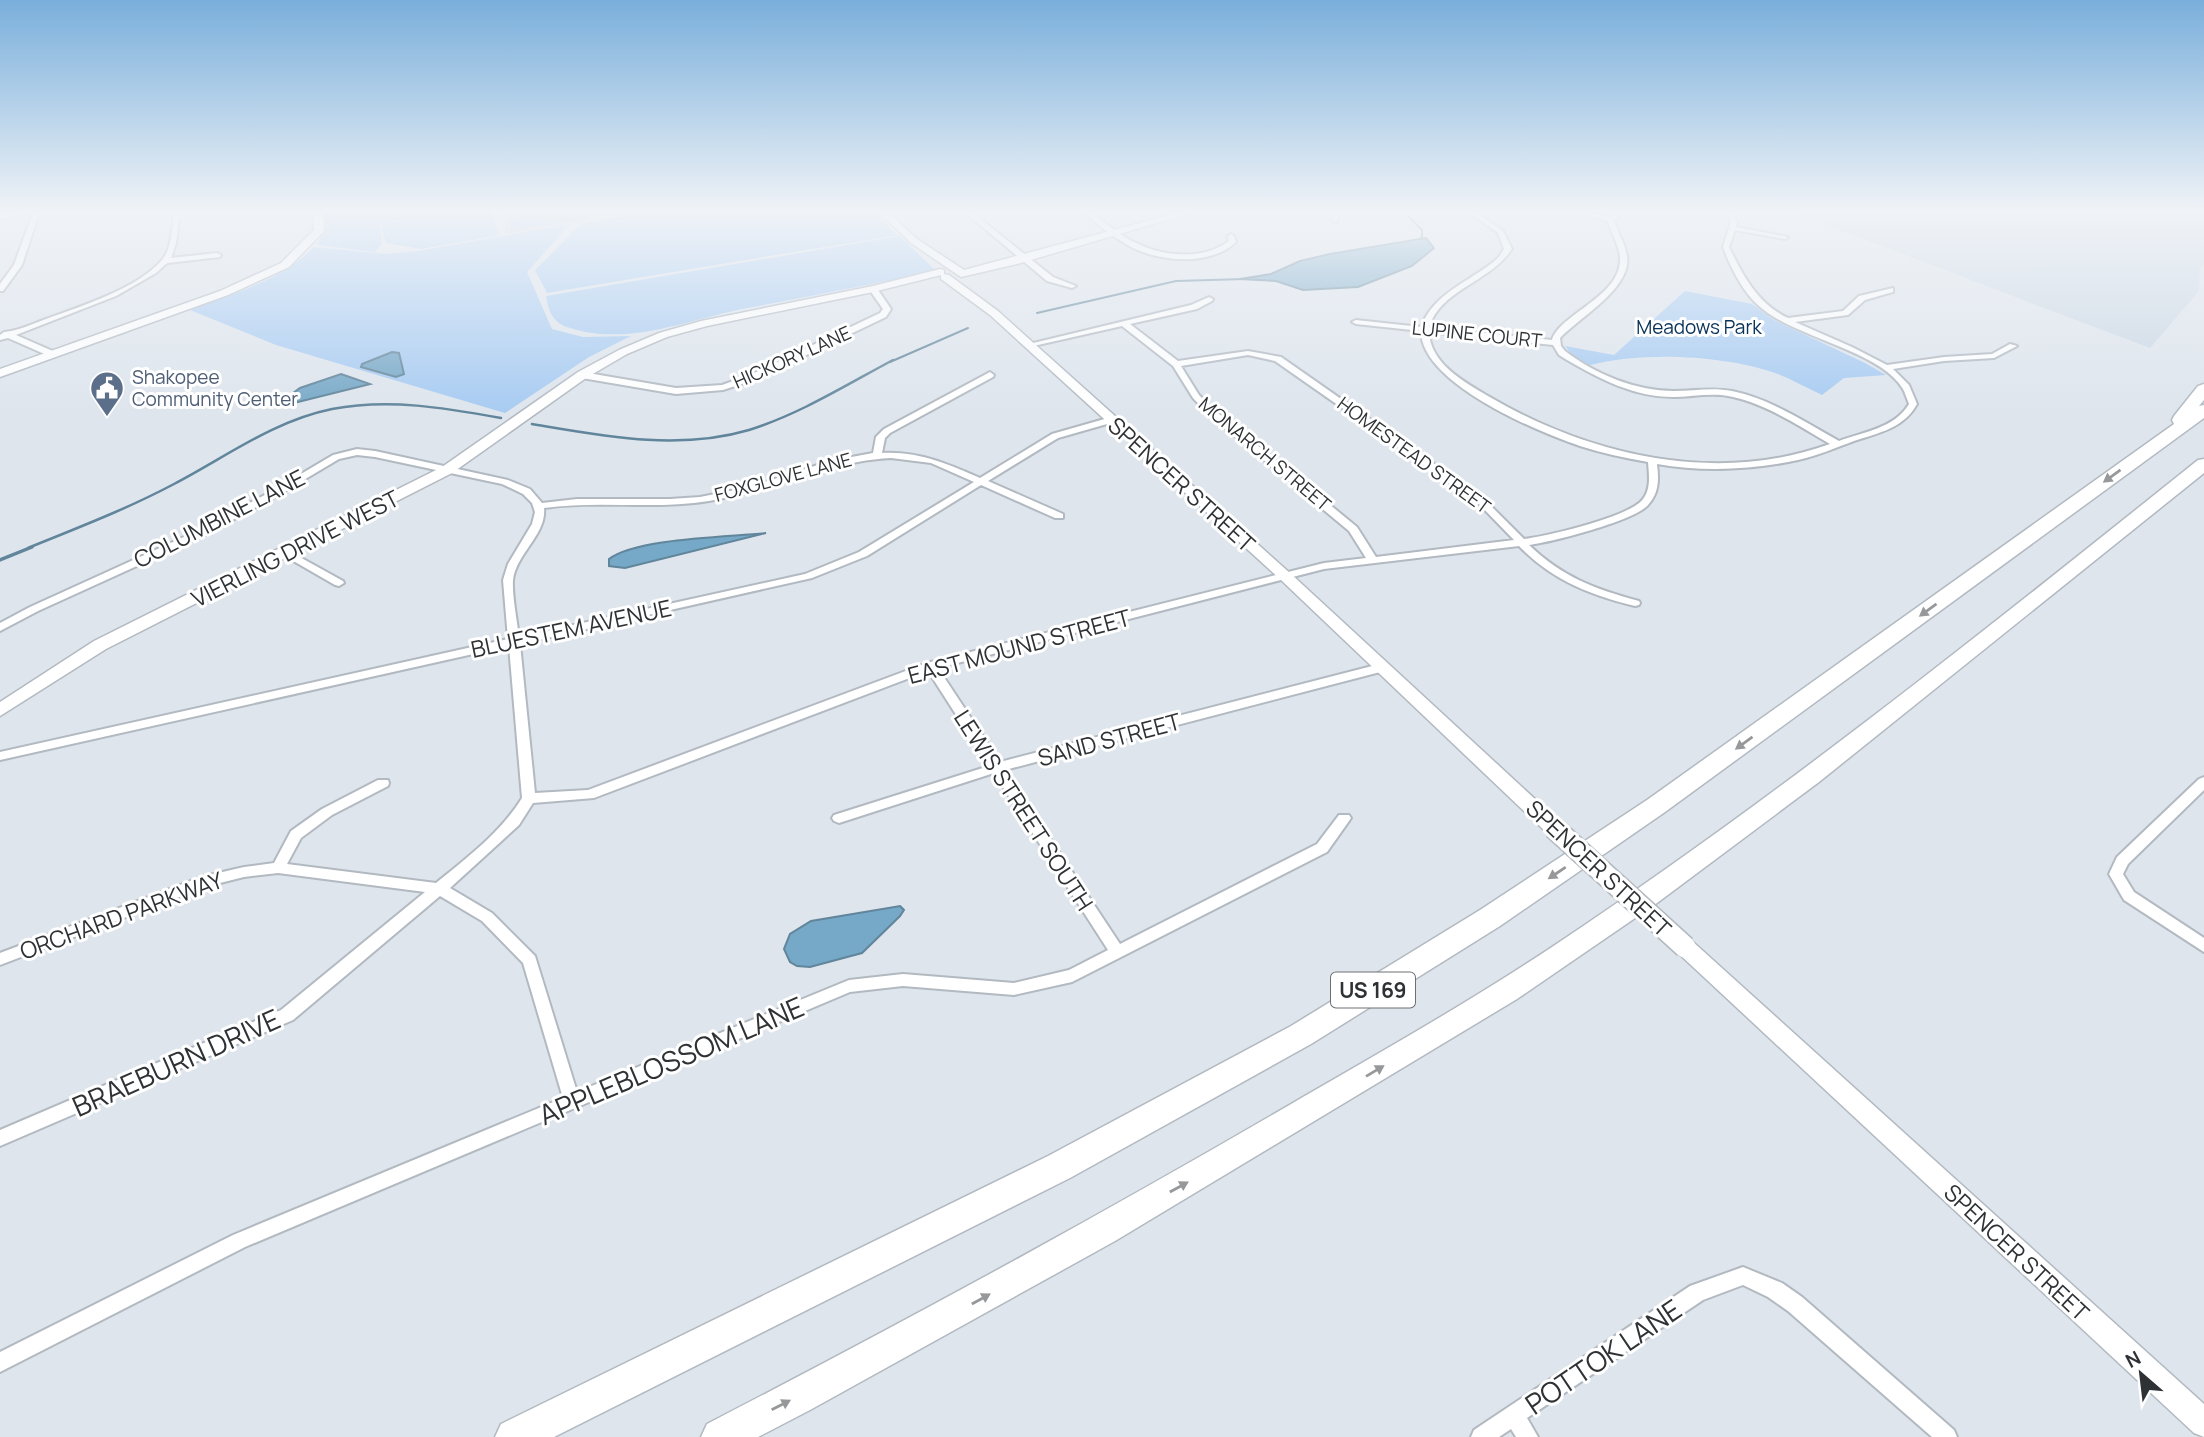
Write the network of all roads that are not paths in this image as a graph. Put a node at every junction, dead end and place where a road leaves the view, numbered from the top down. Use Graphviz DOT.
graph roads {
  1 [pos="140,280"];
  2 [pos="252,280"];
  3 [pos="919,280"];
  4 [pos="951,280"];
  5 [pos="961,280"];
  6 [pos="1053,280"];
  7 [pos="1472,280"];
  8 [pos="1617,280"];
  9 [pos="1745,280"];
  10 [pos="1072,286"];
  11 [pos="873,289"];
  12 [pos="1890,290"];
  13 [pos="1209,299"];
  14 [pos="994,313"];
  15 [pos="1356,321"];
  16 [pos="1786,321"];
  17 [pos="1125,324"];
  18 [pos="1424,329"];
  19 [pos="3,335"];
  20 [pos="1555,343"];
  21 [pos="1029,345"];
  22 [pos="2013,346"];
  23 [pos="52,354"];
  24 [pos="1176,363"];
  25 [pos="1885,368"];
  26 [pos="0,373"];
  27 [pos="582,375"];
  28 [pos="990,375"];
  29 [pos="2204,389"];
  30 [pos="2204,410"];
  31 [pos="1111,420"];
  32 [pos="2167,436"];
  33 [pos="1838,443"];
  34 [pos="877,454"];
  35 [pos="1652,459"];
  36 [pos="2204,464"];
  37 [pos="447,470"];
  38 [pos="980,481"];
  39 [pos="540,506"];
  40 [pos="1059,516"];
  41 [pos="1523,543"];
  42 [pos="287,553"];
  43 [pos="1372,559"];
  44 [pos="1286,577"];
  45 [pos="339,583"];
  46 [pos="1635,603"];
  47 [pos="0,628"];
  48 [pos="514,640"];
  49 [pos="931,666"];
  50 [pos="1381,668"];
  51 [pos="0,710"];
  52 [pos="0,756"];
  53 [pos="996,768"];
  54 [pos="2204,782"];
  55 [pos="383,783"];
  56 [pos="529,798"];
  57 [pos="839,818"];
  58 [pos="1344,818"];
  59 [pos="278,868"];
  60 [pos="2121,883"];
  61 [pos="440,889"];
  62 [pos="2204,946"];
  63 [pos="1118,953"];
  64 [pos="0,959"];
  65 [pos="572,1102"];
  66 [pos="0,1138"];
  67 [pos="0,1362"];
  68 [pos="1514,1416"];
  69 [pos="2204,1423"];
  70 [pos="514,1437"];
  71 [pos="720,1437"];
  72 [pos="1481,1437"];
  73 [pos="1528,1437"];
  74 [pos="1947,1437"];
  1 -- 19 [label="street"];
  2 -- 23 [label="street"];
  3 -- 11 [label="street, VIERLING DRIVE WEST"];
  4 -- 14 [label="street, SPENCER STREET"];
  5 -- 14 [label="street, SPENCER STREET"];
  6 -- 10 [label="street"];
  7 -- 18 [label="street"];
  8 -- 20 [label="street"];
  9 -- 16 [label="street"];
  11 -- 27 [label="street, VIERLING DRIVE WEST"];
  11 -- 27 [label="street, HICKORY LANE"];
  12 -- 16 [label="street"];
  13 -- 17 [label="street"];
  14 -- 21 [label="street, SPENCER STREET"];
  15 -- 18 [label="street, LUPINE COURT"];
  16 -- 25 [label="street"];
  17 -- 21 [label="street"];
  17 -- 24 [label="street, MONARCH STREET"];
  18 -- 20 [label="street, LUPINE COURT"];
  18 -- 35 [label="street"];
  19 -- 23 [label="street"];
  20 -- 33 [label="street"];
  21 -- 31 [label="street, SPENCER STREET"];
  22 -- 25 [label="street"];
  23 -- 26 [label="street"];
  24 -- 41 [label="street, HOMESTEAD STREET"];
  24 -- 43 [label="street, MONARCH STREET"];
  25 -- 33 [label="street"];
  27 -- 37 [label="street, VIERLING DRIVE WEST"];
  28 -- 34 [label="street"];
  29 -- 32 [label="highway"];
  30 -- 32 [label="highway, US 169"];
  31 -- 38 [label="street, BLUESTEM AVENUE"];
  31 -- 44 [label="street, SPENCER STREET"];
  32 -- 70 [label="highway, US 169, one-way"];
  33 -- 35 [label="street"];
  34 -- 38 [label="street, FOXGLOVE LANE"];
  34 -- 39 [label="street, FOXGLOVE LANE"];
  35 -- 41 [label="street, EAST MOUND STREET"];
  71 -- 36 [label="highway, US 169, one-way"];
  37 -- 39 [label="street, COLUMBINE LANE"];
  37 -- 42 [label="street, VIERLING DRIVE WEST"];
  37 -- 47 [label="street, COLUMBINE LANE"];
  38 -- 40 [label="street, FOXGLOVE LANE"];
  38 -- 48 [label="street, BLUESTEM AVENUE"];
  39 -- 48 [label="street"];
  41 -- 43 [label="street, EAST MOUND STREET"];
  41 -- 46 [label="street, HOMESTEAD STREET"];
  42 -- 45 [label="street"];
  42 -- 51 [label="street, VIERLING DRIVE WEST"];
  43 -- 44 [label="street, EAST MOUND STREET"];
  44 -- 49 [label="street, EAST MOUND STREET"];
  44 -- 50 [label="street, SPENCER STREET"];
  48 -- 52 [label="street, BLUESTEM AVENUE"];
  48 -- 56 [label="street"];
  49 -- 53 [label="street, LEWIS STREET SOUTH"];
  49 -- 56 [label="street, EAST MOUND STREET"];
  50 -- 53 [label="street, SAND STREET"];
  50 -- 69 [label="street, SPENCER STREET, bridge"];
  53 -- 57 [label="street, SAND STREET"];
  53 -- 63 [label="street, LEWIS STREET SOUTH"];
  54 -- 60 [label="street"];
  55 -- 59 [label="street"];
  56 -- 61 [label="street, BRAEBURN DRIVE"];
  58 -- 63 [label="street, APPLEBLOSSOM LANE"];
  59 -- 61 [label="street, ORCHARD PARKWAY"];
  59 -- 64 [label="street, ORCHARD PARKWAY"];
  60 -- 62 [label="street"];
  61 -- 65 [label="street, ORCHARD PARKWAY"];
  61 -- 66 [label="street, BRAEBURN DRIVE"];
  63 -- 65 [label="street, APPLEBLOSSOM LANE"];
  65 -- 67 [label="street, APPLEBLOSSOM LANE"];
  68 -- 72 [label="street, POTTOK LANE"];
  68 -- 73 [label="street"];
  68 -- 74 [label="street, POTTOK LANE"];
}
